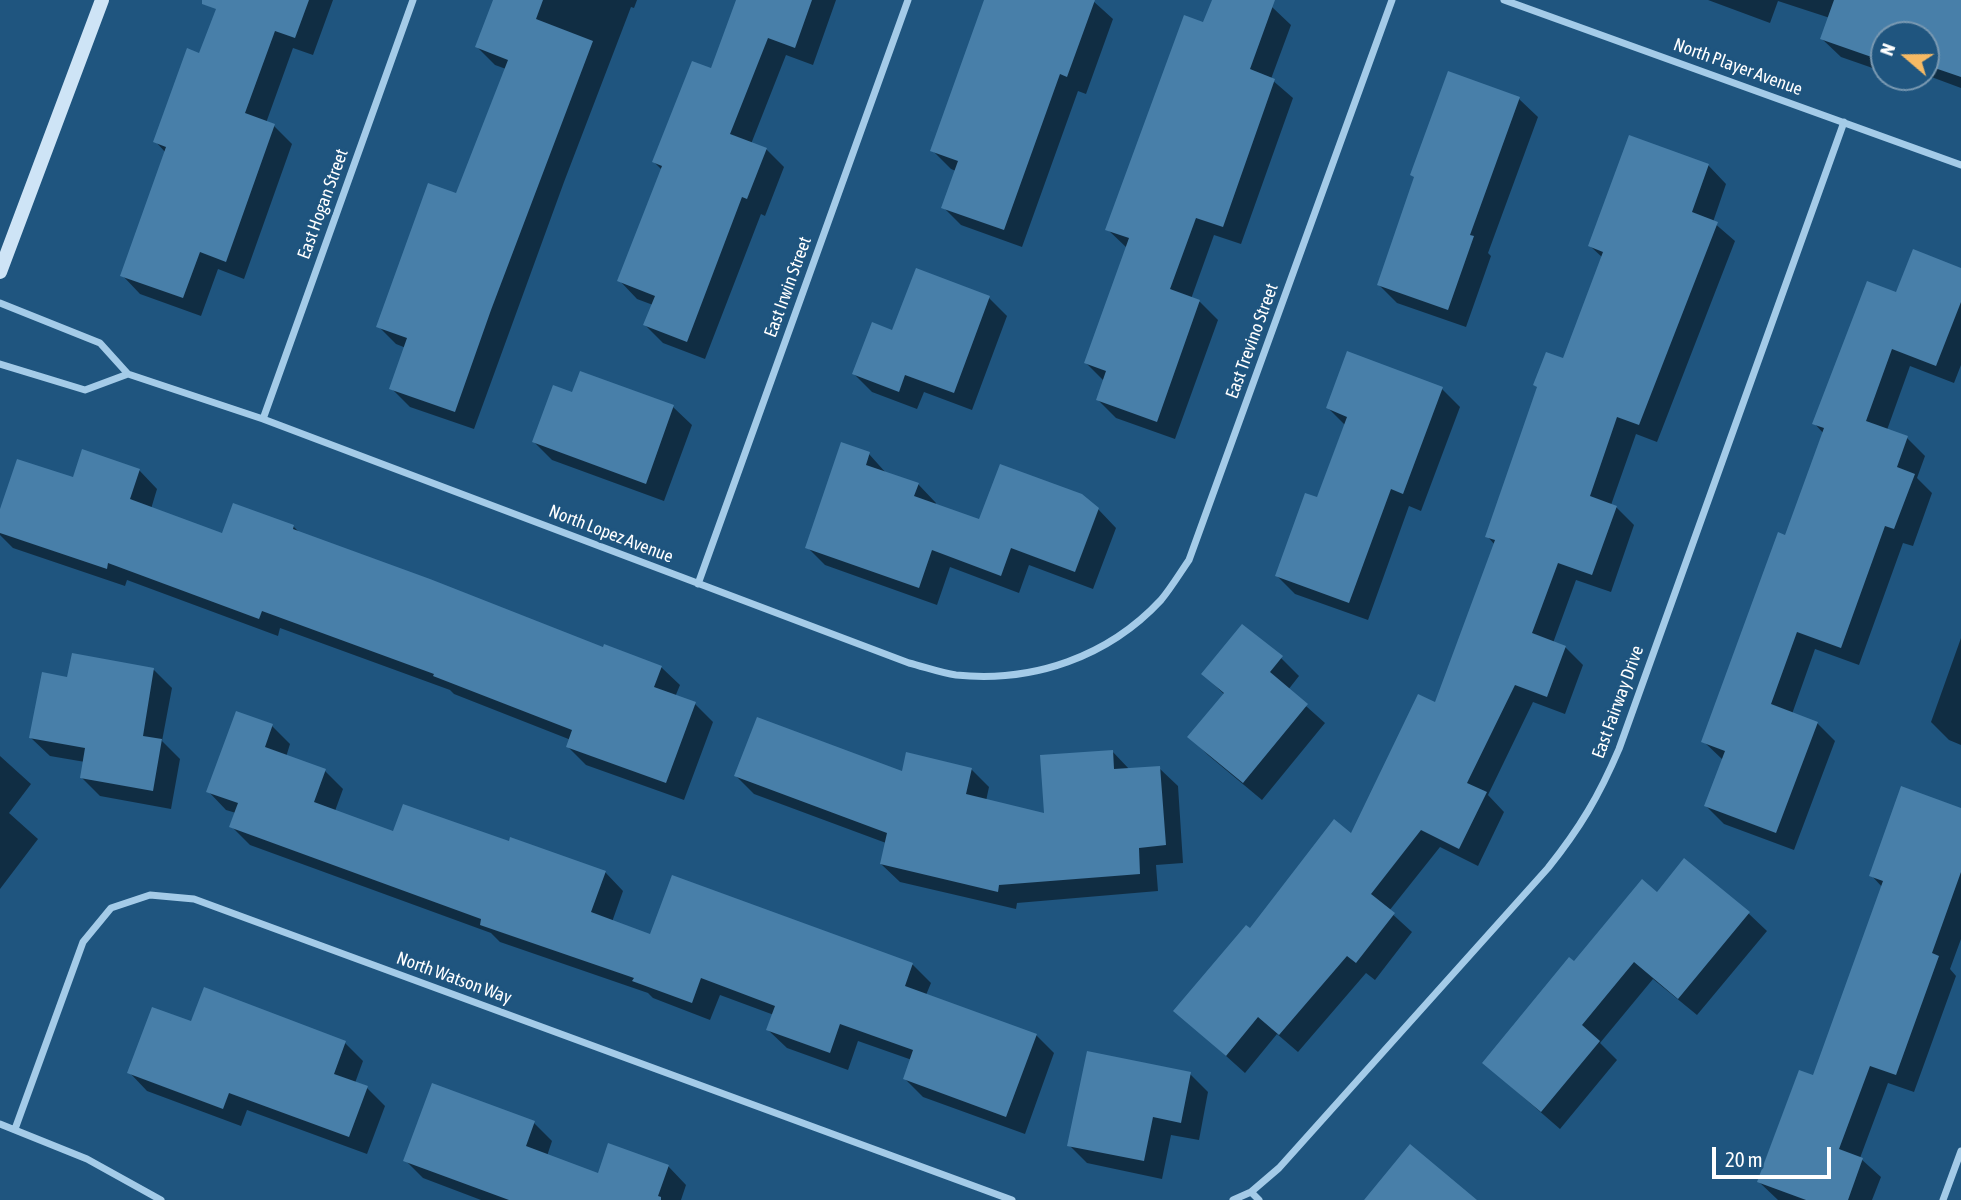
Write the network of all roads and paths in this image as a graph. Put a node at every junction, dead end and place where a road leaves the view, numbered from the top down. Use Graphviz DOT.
graph roads {
  1 [pos="102,0"];
  2 [pos="413,0"];
  3 [pos="908,0"];
  4 [pos="1392,0"];
  5 [pos="1504,0"];
  6 [pos="1844,122"];
  7 [pos="1961,165"];
  8 [pos="0,272"];
  9 [pos="0,303"];
  10 [pos="0,364"];
  11 [pos="128,374"];
  12 [pos="263,419"];
  13 [pos="698,584"];
  14 [pos="1087,655"];
  15 [pos="0,1124"];
  16 [pos="15,1129"];
  17 [pos="1961,1151"];
  18 [pos="1251,1192"];
  19 [pos="161,1200"];
  20 [pos="1012,1200"];
  21 [pos="1233,1200"];
  22 [pos="1259,1200"];
  23 [pos="1943,1200"];
  1 -- 8 [label="main road"];
  2 -- 12 [label="street, East Hogan Street"];
  3 -- 13 [label="street, East Irwin Street"];
  4 -- 14 [label="street, East Trevino Street"];
  5 -- 6 [label="street, North Player Avenue"];
  6 -- 7 [label="street, North Player Avenue"];
  6 -- 18 [label="street, East Fairway Drive"];
  9 -- 11 [label="street, North Lopez Avenue"];
  10 -- 11 [label="street"];
  11 -- 12 [label="street, North Lopez Avenue"];
  12 -- 13 [label="street, North Lopez Avenue"];
  13 -- 14 [label="street, North Lopez Avenue"];
  15 -- 16 [label="street"];
  16 -- 19 [label="street"];
  16 -- 20 [label="street, North Watson Way"];
  17 -- 23 [label="street"];
  18 -- 21 [label="street"];
  18 -- 22 [label="street"];
}
